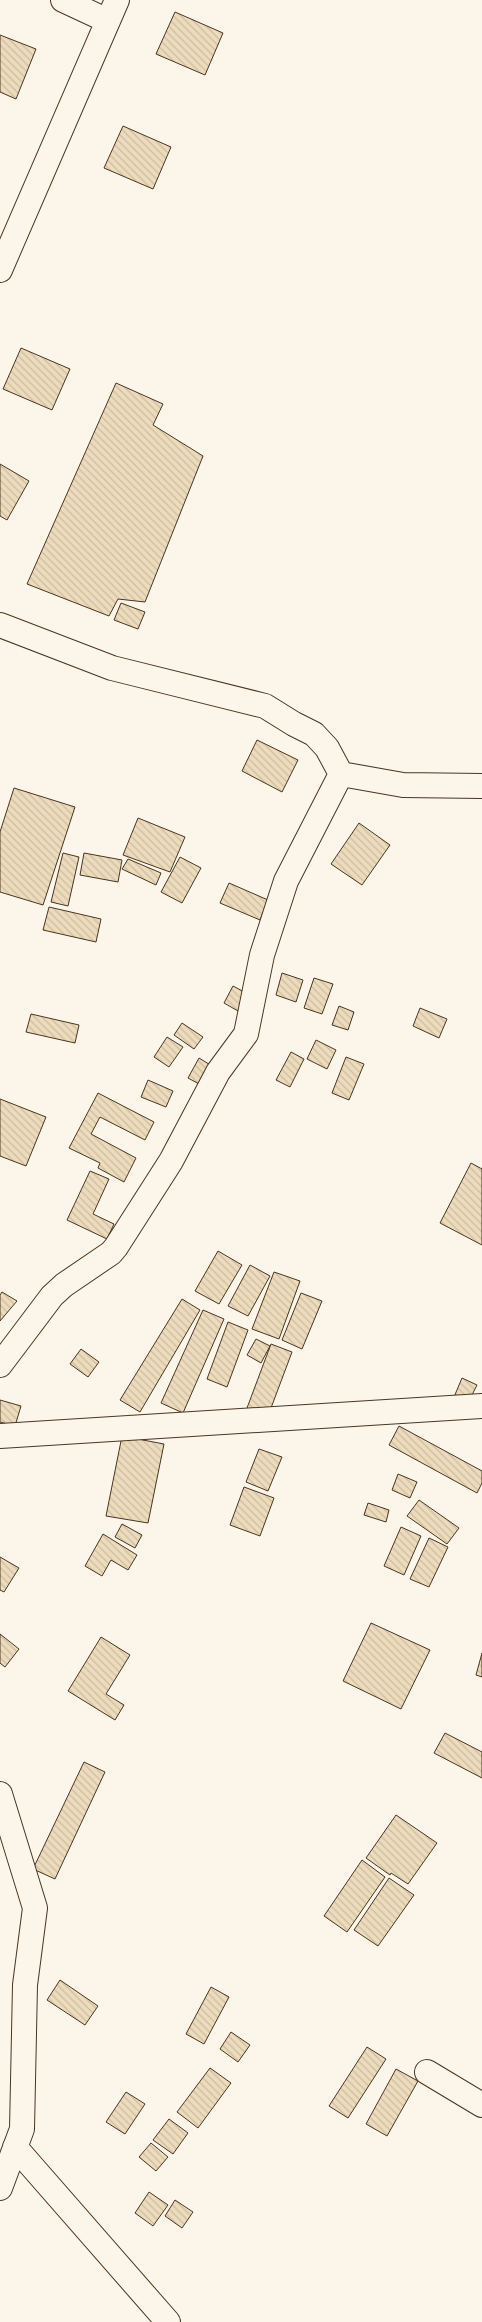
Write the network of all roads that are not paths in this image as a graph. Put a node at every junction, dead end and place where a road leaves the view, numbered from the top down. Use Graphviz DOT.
graph roads {
  1 [pos="63,0"];
  2 [pos="113,10"];
  3 [pos="0,270"];
  4 [pos="0,625"];
  5 [pos="341,774"];
  6 [pos="482,786"];
  7 [pos="0,1365"];
  8 [pos="482,1406"];
  9 [pos="0,1436"];
  10 [pos="0,1794"];
  11 [pos="427,2072"];
  12 [pos="482,2105"];
  13 [pos="15,2147"];
  14 [pos="0,2188"];
  15 [pos="168,2322"];
  1 -- 2 [label="street"];
  2 -- 3 [label="street"];
  4 -- 5 [label="street"];
  5 -- 6 [label="street"];
  5 -- 7 [label="street"];
  8 -- 9 [label="street"];
  10 -- 13 [label="street"];
  11 -- 12 [label="street"];
  13 -- 14 [label="street"];
  13 -- 15 [label="street"];
}
